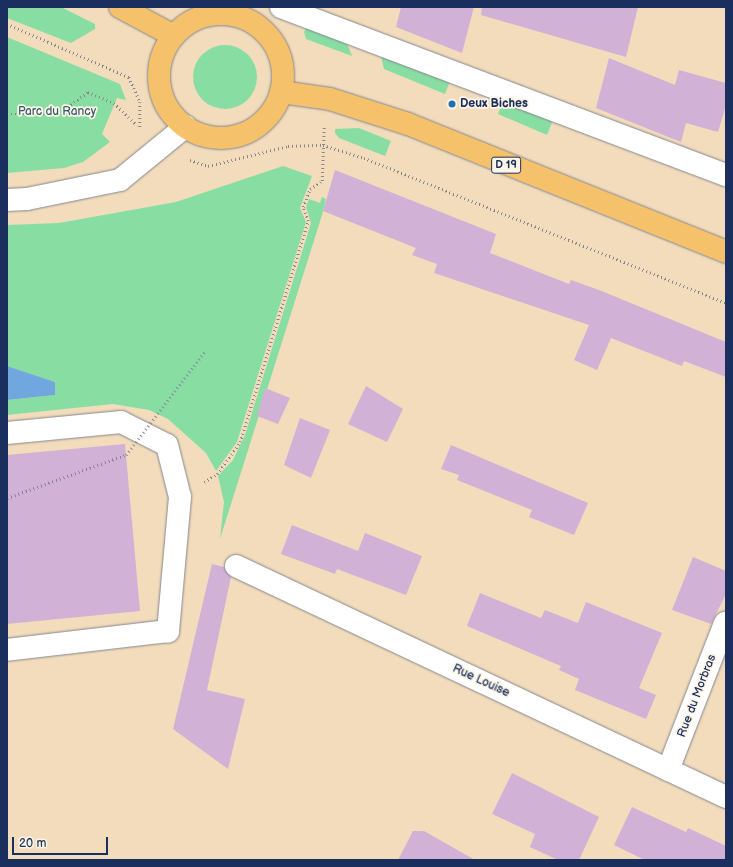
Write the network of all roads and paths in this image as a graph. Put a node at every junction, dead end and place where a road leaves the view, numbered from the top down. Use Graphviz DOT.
graph roads {
  1 [pos="120,7"];
  2 [pos="281,7"];
  3 [pos="7,24"];
  4 [pos="174,36"];
  5 [pos="281,92"];
  6 [pos="7,114"];
  7 [pos="324,125"];
  8 [pos="137,126"];
  9 [pos="186,126"];
  10 [pos="142,130"];
  11 [pos="323,145"];
  12 [pos="194,162"];
  13 [pos="726,175"];
  14 [pos="7,200"];
  15 [pos="726,252"];
  16 [pos="726,303"];
  17 [pos="206,350"];
  18 [pos="7,433"];
  19 [pos="230,459"];
  20 [pos="7,498"];
  21 [pos="236,566"];
  22 [pos="725,623"];
  23 [pos="7,650"];
  24 [pos="668,770"];
  25 [pos="726,797"];
  1 -- 4 [label="main road"];
  2 -- 13 [label="street"];
  3 -- 8 [label="path"];
  4 -- 5 [label="main road"];
  4 -- 9 [label="main road"];
  5 -- 9 [label="main road"];
  5 -- 15 [label="main road, D 19"];
  6 -- 8 [label="path"];
  7 -- 11 [label="path"];
  8 -- 10 [label="path"];
  9 -- 14 [label="street"];
  11 -- 12 [label="path"];
  11 -- 16 [label="path"];
  11 -- 19 [label="path"];
  17 -- 20 [label="path, bridge"];
  18 -- 23 [label="street"];
  21 -- 24 [label="street, Rue Louise"];
  22 -- 24 [label="street, Rue du Morbras"];
  24 -- 25 [label="street, Rue Louise"];
}
